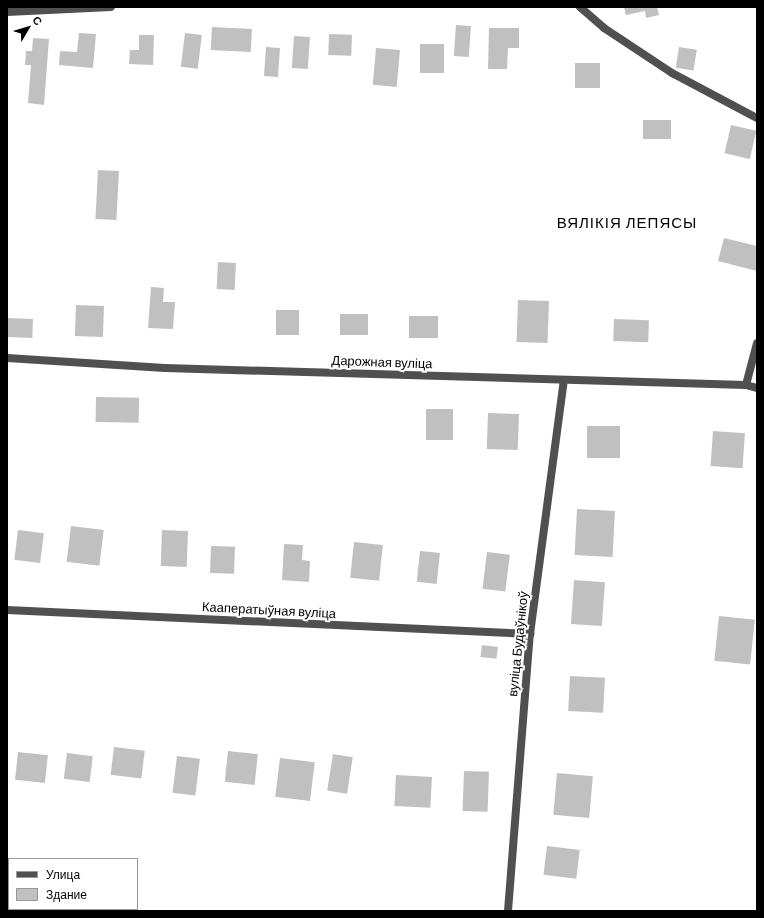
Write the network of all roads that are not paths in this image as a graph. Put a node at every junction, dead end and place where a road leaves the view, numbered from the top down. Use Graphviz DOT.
graph roads {
  1 [pos="111,7"];
  2 [pos="580,7"];
  3 [pos="7,12"];
  4 [pos="757,118"];
  5 [pos="757,343"];
  6 [pos="7,358"];
  7 [pos="564,380"];
  8 [pos="746,385"];
  9 [pos="757,388"];
  10 [pos="7,610"];
  11 [pos="530,634"];
  12 [pos="508,911"];
  1 -- 3 [label="street"];
  2 -- 4 [label="street"];
  5 -- 8 [label="street"];
  6 -- 7 [label="street, Дарожная вуліца"];
  7 -- 8 [label="street, Дарожная вуліца"];
  7 -- 11 [label="street, вуліца Будаўнікоў"];
  8 -- 9 [label="street, Дарожная вуліца"];
  10 -- 11 [label="street, Кааператыўная вуліца"];
  11 -- 12 [label="street, вуліца Будаўнікоў"];
}
